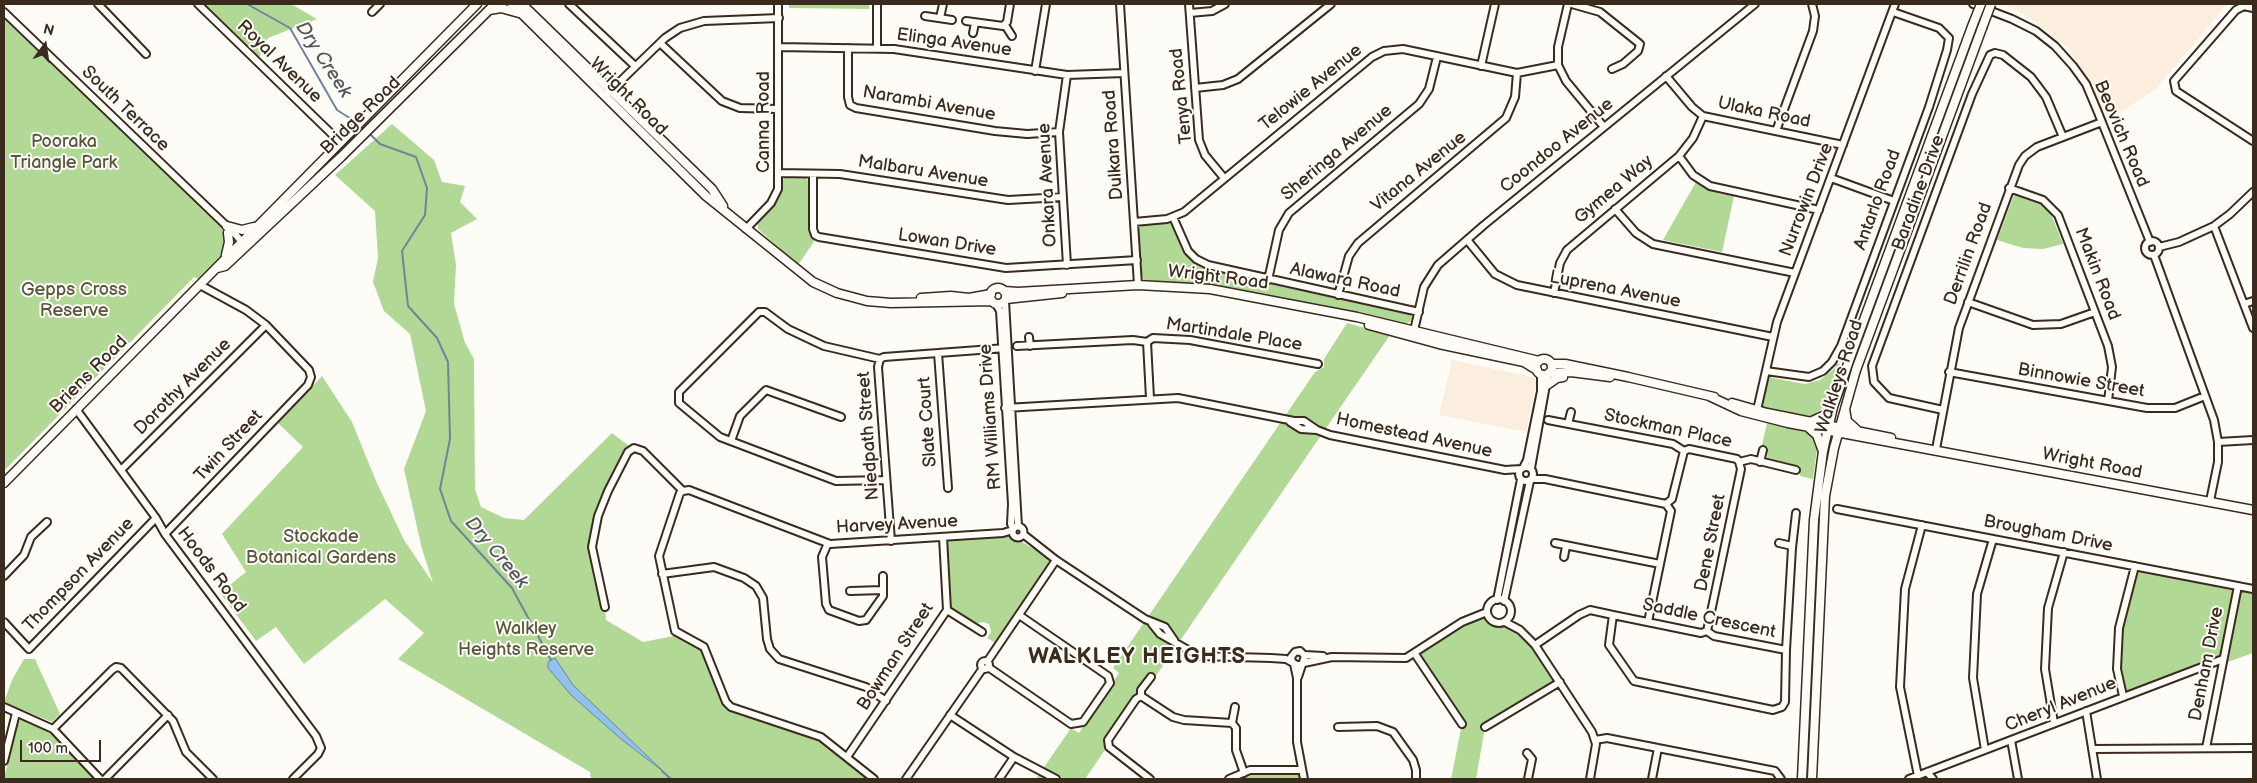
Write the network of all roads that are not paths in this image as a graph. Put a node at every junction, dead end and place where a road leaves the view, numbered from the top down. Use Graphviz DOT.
graph roads {
  1 [pos="98,4"];
  2 [pos="198,4"];
  3 [pos="380,4"];
  4 [pos="495,4"];
  5 [pos="512,4"];
  6 [pos="569,4"];
  7 [pos="778,4"];
  8 [pos="877,4"];
  9 [pos="943,4"];
  10 [pos="1010,4"];
  11 [pos="1046,4"];
  12 [pos="1120,4"];
  13 [pos="1190,4"];
  14 [pos="1225,4"];
  15 [pos="1331,4"];
  16 [pos="1496,4"];
  17 [pos="1568,4"];
  18 [pos="1572,4"];
  19 [pos="1755,4"];
  20 [pos="1812,4"];
  21 [pos="1896,4"];
  22 [pos="1973,4"];
  23 [pos="1981,4"];
  24 [pos="1991,4"];
  25 [pos="474,5"];
  26 [pos="486,7"];
  27 [pos="524,8"];
  28 [pos="2253,8"];
  29 [pos="4,12"];
  30 [pos="372,12"];
  31 [pos="1892,12"];
  32 [pos="1190,13"];
  33 [pos="466,15"];
  34 [pos="925,16"];
  35 [pos="779,18"];
  36 [pos="940,18"];
  37 [pos="952,20"];
  38 [pos="966,21"];
  39 [pos="975,23"];
  40 [pos="1005,25"];
  41 [pos="547,26"];
  42 [pos="540,32"];
  43 [pos="974,33"];
  44 [pos="1012,36"];
  45 [pos="660,42"];
  46 [pos="436,45"];
  47 [pos="779,47"];
  48 [pos="848,48"];
  49 [pos="877,48"];
  50 [pos="146,54"];
  51 [pos="446,54"];
  52 [pos="1437,57"];
  53 [pos="1558,65"];
  54 [pos="635,66"];
  55 [pos="1481,66"];
  56 [pos="1612,69"];
  57 [pos="1035,71"];
  58 [pos="1124,73"];
  59 [pos="1517,73"];
  60 [pos="1067,75"];
  61 [pos="1666,76"];
  62 [pos="1195,88"];
  63 [pos="611,90"];
  64 [pos="605,96"];
  65 [pos="778,109"];
  66 [pos="1704,116"];
  67 [pos="2102,122"];
  68 [pos="1604,127"];
  69 [pos="1776,131"];
  70 [pos="1059,132"];
  71 [pos="2063,137"];
  72 [pos="2253,141"];
  73 [pos="340,142"];
  74 [pos="1843,145"];
  75 [pos="348,150"];
  76 [pos="1679,156"];
  77 [pos="318,165"];
  78 [pos="325,172"];
  79 [pos="778,173"];
  80 [pos="813,174"];
  81 [pos="1224,178"];
  82 [pos="1831,178"];
  83 [pos="2010,188"];
  84 [pos="2253,192"];
  85 [pos="1063,198"];
  86 [pos="1894,201"];
  87 [pos="1615,209"];
  88 [pos="725,210"];
  89 [pos="1819,210"];
  90 [pos="1173,217"];
  91 [pos="1134,222"];
  92 [pos="256,226"];
  93 [pos="2214,226"];
  94 [pos="746,228"];
  95 [pos="227,230"];
  96 [pos="1468,241"];
  97 [pos="2150,242"];
  98 [pos="243,244"];
  99 [pos="2159,247"];
  100 [pos="2154,255"];
  101 [pos="225,257"];
  102 [pos="1137,260"];
  103 [pos="1068,265"];
  104 [pos="217,268"];
  105 [pos="1795,273"];
  106 [pos="1268,280"];
  107 [pos="200,285"];
  108 [pos="1138,285"];
  109 [pos="1554,292"];
  110 [pos="1338,295"];
  111 [pos="1005,297"];
  112 [pos="993,300"];
  113 [pos="2253,301"];
  114 [pos="1968,302"];
  115 [pos="2244,304"];
  116 [pos="1418,312"];
  117 [pos="2095,312"];
  118 [pos="266,325"];
  119 [pos="2253,328"];
  120 [pos="1414,334"];
  121 [pos="1029,337"];
  122 [pos="1773,337"];
  123 [pos="1147,342"];
  124 [pos="1017,346"];
  125 [pos="1030,346"];
  126 [pos="1004,348"];
  127 [pos="938,353"];
  128 [pos="880,360"];
  129 [pos="1538,361"];
  130 [pos="1318,364"];
  131 [pos="1552,364"];
  132 [pos="1766,371"];
  133 [pos="1949,372"];
  134 [pos="1544,373"];
  135 [pos="1600,377"];
  136 [pos="1632,378"];
  137 [pos="1547,385"];
  138 [pos="1709,396"];
  139 [pos="2205,396"];
  140 [pos="1150,398"];
  141 [pos="2108,401"];
  142 [pos="1846,402"];
  143 [pos="1833,407"];
  144 [pos="1008,408"];
  145 [pos="76,409"];
  146 [pos="1757,410"];
  147 [pos="1942,410"];
  148 [pos="1570,412"];
  149 [pos="842,417"];
  150 [pos="1548,420"];
  151 [pos="1568,424"];
  152 [pos="1809,424"];
  153 [pos="1828,428"];
  154 [pos="1838,430"];
  155 [pos="1854,433"];
  156 [pos="2253,440"];
  157 [pos="731,441"];
  158 [pos="2218,442"];
  159 [pos="1834,448"];
  160 [pos="1936,449"];
  161 [pos="1763,450"];
  162 [pos="1684,451"];
  163 [pos="1823,451"];
  164 [pos="1739,462"];
  165 [pos="1760,462"];
  166 [pos="1522,468"];
  167 [pos="121,470"];
  168 [pos="1505,470"];
  169 [pos="1532,470"];
  170 [pos="1796,470"];
  171 [pos="1520,478"];
  172 [pos="5,480"];
  173 [pos="886,480"];
  174 [pos="1531,480"];
  175 [pos="1545,480"];
  176 [pos="948,488"];
  177 [pos="683,491"];
  178 [pos="2210,502"];
  179 [pos="1666,504"];
  180 [pos="1837,508"];
  181 [pos="2253,510"];
  182 [pos="1796,513"];
  183 [pos="156,518"];
  184 [pos="47,522"];
  185 [pos="1922,525"];
  186 [pos="1016,532"];
  187 [pos="165,534"];
  188 [pos="943,537"];
  189 [pos="1993,539"];
  190 [pos="891,541"];
  191 [pos="828,543"];
  192 [pos="1554,543"];
  193 [pos="1779,543"];
  194 [pos="1566,546"];
  195 [pos="1792,546"];
  196 [pos="2064,552"];
  197 [pos="1564,557"];
  198 [pos="1056,560"];
  199 [pos="1660,564"];
  200 [pos="2135,566"];
  201 [pos="662,574"];
  202 [pos="4,576"];
  203 [pos="883,576"];
  204 [pos="2238,586"];
  205 [pos="2253,588"];
  206 [pos="883,590"];
  207 [pos="850,591"];
  208 [pos="1500,600"];
  209 [pos="605,607"];
  210 [pos="947,610"];
  211 [pos="1019,615"];
  212 [pos="1488,615"];
  213 [pos="1613,615"];
  214 [pos="1507,619"];
  215 [pos="4,622"];
  216 [pos="1648,622"];
  217 [pos="1707,631"];
  218 [pos="982,632"];
  219 [pos="1535,645"];
  220 [pos="1786,650"];
  221 [pos="1415,654"];
  222 [pos="1305,655"];
  223 [pos="1332,657"];
  224 [pos="2224,659"];
  225 [pos="1293,661"];
  226 [pos="1303,664"];
  227 [pos="986,666"];
  228 [pos="1151,677"];
  229 [pos="1298,678"];
  230 [pos="1560,682"];
  231 [pos="1141,696"];
  232 [pos="2122,696"];
  233 [pos="886,701"];
  234 [pos="4,707"];
  235 [pos="1235,707"];
  236 [pos="2086,711"];
  237 [pos="16,713"];
  238 [pos="168,715"];
  239 [pos="950,715"];
  240 [pos="1232,723"];
  241 [pos="1462,724"];
  242 [pos="2054,724"];
  243 [pos="1338,727"];
  244 [pos="1485,727"];
  245 [pos="53,729"];
  246 [pos="1595,740"];
  247 [pos="2011,740"];
  248 [pos="1658,748"];
  249 [pos="2206,748"];
  250 [pos="2253,748"];
  251 [pos="2092,749"];
  252 [pos="1985,750"];
  253 [pos="1527,753"];
  254 [pos="847,757"];
  255 [pos="1014,758"];
  256 [pos="4,761"];
  257 [pos="1301,770"];
  258 [pos="1037,771"];
  259 [pos="1927,772"];
  260 [pos="1244,773"];
  261 [pos="1918,776"];
  262 [pos="100,779"];
  263 [pos="104,779"];
  264 [pos="213,779"];
  265 [pos="293,779"];
  266 [pos="874,779"];
  267 [pos="906,779"];
  268 [pos="998,779"];
  269 [pos="1045,779"];
  270 [pos="1056,779"];
  271 [pos="1150,779"];
  272 [pos="1229,779"];
  273 [pos="1304,779"];
  274 [pos="1416,779"];
  275 [pos="1528,779"];
  276 [pos="1590,779"];
  277 [pos="1652,779"];
  278 [pos="1780,779"];
  279 [pos="1802,779"];
  280 [pos="1812,779"];
  281 [pos="1909,779"];
  282 [pos="1933,779"];
  283 [pos="2018,779"];
  284 [pos="2097,779"];
  1 -- 50 [label="street"];
  2 -- 73 [label="street, Royal Avenue"];
  3 -- 30 [label="street"];
  4 -- 26 [label="main road, Bridge Road"];
  5 -- 27 [label="main road, Wright Road"];
  6 -- 54 [label="street"];
  7 -- 35 [label="street, Canna Road"];
  8 -- 49 [label="street"];
  9 -- 36 [label="street"];
  10 -- 40 [label="street"];
  11 -- 57 [label="street"];
  12 -- 58 [label="street, Dulkara Road"];
  13 -- 32 [label="street, Tenya Road"];
  14 -- 32 [label="street"];
  15 -- 62 [label="street"];
  16 -- 55 [label="street"];
  17 -- 53 [label="street"];
  18 -- 56 [label="street"];
  19 -- 61 [label="street, Coondoo Avenue"];
  20 -- 69 [label="street"];
  21 -- 31 [label="street, Nurrowin Drive"];
  22 -- 67 [label="street, Beovich Road"];
  23 -- 143 [label="main road, Walkleys Road, bridge"];
  24 -- 142 [label="main road, Walkleys Road, bridge"];
  25 -- 33 [label="main road, Bridge Road"];
  26 -- 27 [label="main road"];
  26 -- 33 [label="main road"];
  26 -- 51 [label="main road, Bridge Road"];
  27 -- 41 [label="main road, Wright Road"];
  27 -- 42 [label="main road, Wright Road"];
  28 -- 72 [label="street"];
  29 -- 95 [label="street, South Terrace"];
  31 -- 74 [label="street, Nurrowin Drive"];
  31 -- 86 [label="street, Antarlo Road"];
  32 -- 62 [label="street, Tenya Road"];
  33 -- 46 [label="main road, Bridge Road"];
  34 -- 36 [label="street"];
  35 -- 45 [label="street"];
  35 -- 47 [label="street, Canna Road"];
  36 -- 37 [label="street"];
  38 -- 39 [label="street"];
  39 -- 40 [label="street"];
  39 -- 43 [label="street"];
  40 -- 44 [label="street"];
  41 -- 42 [label="main road"];
  41 -- 63 [label="main road, Wright Road"];
  42 -- 64 [label="main road, Wright Road"];
  45 -- 54 [label="street"];
  45 -- 65 [label="street"];
  46 -- 51 [label="main road"];
  46 -- 73 [label="main road, Bridge Road"];
  47 -- 48 [label="street, Elinga Avenue"];
  47 -- 65 [label="street, Canna Road"];
  48 -- 49 [label="street, Elinga Avenue"];
  48 -- 70 [label="street, Narambi Avenue"];
  49 -- 57 [label="street, Elinga Avenue"];
  51 -- 75 [label="main road, Bridge Road"];
  52 -- 55 [label="street, Telowie Avenue"];
  52 -- 81 [label="street, Telowie Avenue"];
  52 -- 106 [label="street, Sheringa Avenue"];
  53 -- 59 [label="street, Telowie Avenue"];
  53 -- 68 [label="street"];
  54 -- 63 [label="street"];
  55 -- 59 [label="street, Telowie Avenue"];
  57 -- 60 [label="street, Elinga Avenue"];
  58 -- 60 [label="street, Elinga Avenue"];
  58 -- 91 [label="street, Dulkara Road"];
  59 -- 110 [label="street, Vitana Avenue"];
  60 -- 70 [label="street, Onkara Avenue"];
  61 -- 66 [label="street, Ulaka Road"];
  61 -- 68 [label="street, Coondoo Avenue"];
  62 -- 81 [label="street, Tenya Road"];
  63 -- 64 [label="street"];
  63 -- 88 [label="main road, Wright Road"];
  64 -- 88 [label="main road, Wright Road"];
  65 -- 79 [label="street, Canna Road"];
  66 -- 69 [label="street, Ulaka Road"];
  66 -- 76 [label="street, Gymea Way"];
  67 -- 71 [label="street, Derrilin Road"];
  67 -- 97 [label="street, Beovich Road"];
  68 -- 96 [label="street, Coondoo Avenue"];
  69 -- 74 [label="street, Ulaka Road"];
  70 -- 85 [label="street, Onkara Avenue"];
  71 -- 83 [label="street, Derrilin Road"];
  71 -- 147 [label="street, Baradine Drive"];
  73 -- 75 [label="main road"];
  73 -- 77 [label="main road, Bridge Road"];
  74 -- 82 [label="street, Nurrowin Drive"];
  75 -- 78 [label="main road, Bridge Road"];
  76 -- 87 [label="street, Gymea Way"];
  76 -- 89 [label="street"];
  77 -- 78 [label="main road"];
  77 -- 92 [label="main road, Bridge Road"];
  78 -- 98 [label="main road, Bridge Road"];
  79 -- 80 [label="street, Malbaru Avenue"];
  79 -- 94 [label="street, Canna Road"];
  80 -- 85 [label="street, Malbaru Avenue"];
  80 -- 103 [label="street, Lowan Drive"];
  81 -- 90 [label="street, Telowie Avenue"];
  82 -- 86 [label="street"];
  82 -- 89 [label="street, Nurrowin Drive"];
  83 -- 114 [label="street, Derrilin Road"];
  83 -- 117 [label="street, Makin Road"];
  84 -- 93 [label="street"];
  85 -- 103 [label="street, Onkara Avenue"];
  86 -- 132 [label="street, Antarlo Road"];
  87 -- 105 [label="street"];
  87 -- 109 [label="street, Gymea Way"];
  88 -- 94 [label="main road, Wright Road"];
  89 -- 105 [label="street, Nurrowin Drive"];
  90 -- 91 [label="street, Telowie Avenue"];
  90 -- 106 [label="street, Alawara Road"];
  91 -- 102 [label="street, Dulkara Road"];
  92 -- 95 [label="main road"];
  92 -- 98 [label="main road, Bridge Road"];
  93 -- 99 [label="street"];
  93 -- 115 [label="street"];
  94 -- 112 [label="main road, Wright Road"];
  95 -- 98 [label="street, South Terrace"];
  95 -- 101 [label="main road"];
  96 -- 109 [label="street, Luprena Avenue"];
  96 -- 116 [label="street, Coondoo Avenue"];
  97 -- 99 [label="street"];
  97 -- 100 [label="street"];
  98 -- 101 [label="main road, Briens Road"];
  98 -- 104 [label="main road, Briens Road"];
  99 -- 100 [label="street"];
  100 -- 139 [label="street"];
  101 -- 104 [label="main road, Briens Road"];
  102 -- 103 [label="street, Lowan Drive"];
  102 -- 108 [label="street, Dulkara Road"];
  104 -- 107 [label="main road, Briens Road"];
  105 -- 122 [label="street, Nurrowin Drive"];
  106 -- 110 [label="street, Alawara Road"];
  107 -- 118 [label="street"];
  107 -- 145 [label="main road, Briens Road"];
  108 -- 111 [label="main road, Wright Road"];
  108 -- 120 [label="main road, Wright Road"];
  109 -- 122 [label="street, Luprena Avenue"];
  110 -- 116 [label="street, Alawara Road"];
  111 -- 112 [label="main road"];
  111 -- 112 [label="main road"];
  111 -- 126 [label="street, RM Williams Drive"];
  112 -- 126 [label="street, RM Williams Drive"];
  113 -- 115 [label="street"];
  114 -- 117 [label="street"];
  114 -- 133 [label="street, Derrilin Road"];
  115 -- 119 [label="street"];
  116 -- 120 [label="street, Coondoo Avenue"];
  117 -- 141 [label="street, Makin Road"];
  118 -- 167 [label="street, Dorothy Avenue"];
  118 -- 187 [label="street, Twin Street"];
  120 -- 129 [label="main road, Wright Road"];
  120 -- 134 [label="main road, Wright Road"];
  121 -- 125 [label="street"];
  122 -- 132 [label="street, Nurrowin Drive"];
  123 -- 125 [label="street, Martindale Place"];
  123 -- 130 [label="street, Martindale Place"];
  123 -- 140 [label="street, Martindale Place"];
  124 -- 125 [label="street, Martindale Place"];
  126 -- 127 [label="street"];
  126 -- 144 [label="street, RM Williams Drive"];
  127 -- 128 [label="street"];
  127 -- 176 [label="street, Slate Court"];
  128 -- 157 [label="street"];
  128 -- 173 [label="street, Niedpath Street"];
  129 -- 131 [label="main road, Wright Road"];
  129 -- 134 [label="main road"];
  131 -- 134 [label="main road"];
  131 -- 136 [label="main road, Wright Road"];
  132 -- 146 [label="street, Nurrowin Drive"];
  133 -- 141 [label="street, Binnowie Street"];
  133 -- 147 [label="street, Derrilin Road"];
  134 -- 135 [label="main road, Wright Road"];
  134 -- 137 [label="street"];
  134 -- 166 [label="street"];
  135 -- 136 [label="main road, Wright Road"];
  135 -- 137 [label="main road"];
  136 -- 138 [label="main road, Wright Road"];
  137 -- 169 [label="street"];
  138 -- 146 [label="main road, Wright Road"];
  138 -- 152 [label="main road, Wright Road"];
  139 -- 141 [label="street, Binnowie Street"];
  139 -- 158 [label="street"];
  140 -- 144 [label="street, Homestead Avenue"];
  140 -- 168 [label="street, Homestead Avenue"];
  142 -- 154 [label="main road, Walkleys Road"];
  142 -- 155 [label="main road"];
  143 -- 152 [label="main road"];
  143 -- 153 [label="main road, Walkleys Road"];
  144 -- 186 [label="street, RM Williams Drive"];
  145 -- 167 [label="street, Hoods Road"];
  145 -- 172 [label="main road, Briens Road"];
  146 -- 152 [label="main road, Wright Road"];
  147 -- 160 [label="street, Derrilin Road"];
  148 -- 151 [label="street"];
  149 -- 157 [label="street"];
  150 -- 151 [label="street, Stockman Place"];
  151 -- 162 [label="street, Stockman Place"];
  152 -- 153 [label="main road, Wright Road"];
  152 -- 163 [label="main road"];
  153 -- 154 [label="main road, Wright Road"];
  153 -- 163 [label="main road, Walkleys Road"];
  154 -- 155 [label="main road, Wright Road"];
  154 -- 159 [label="main road, Walkleys Road"];
  155 -- 159 [label="main road"];
  155 -- 160 [label="main road, Wright Road"];
  156 -- 158 [label="street"];
  157 -- 173 [label="street"];
  158 -- 178 [label="street"];
  159 -- 280 [label="main road, Walkleys Road"];
  160 -- 178 [label="main road, Wright Road"];
  161 -- 165 [label="street"];
  162 -- 164 [label="street, Stockman Place"];
  162 -- 179 [label="street"];
  163 -- 279 [label="main road, Walkleys Road"];
  164 -- 165 [label="street, Stockman Place"];
  164 -- 217 [label="street, Dene Street"];
  165 -- 170 [label="street, Stockman Place"];
  166 -- 168 [label="street, Homestead Avenue"];
  166 -- 169 [label="street, Homestead Avenue"];
  166 -- 171 [label="street"];
  167 -- 183 [label="street, Hoods Road"];
  168 -- 171 [label="street, Homestead Avenue"];
  169 -- 174 [label="street"];
  169 -- 175 [label="street"];
  171 -- 174 [label="street, Homestead Avenue"];
  171 -- 208 [label="street"];
  173 -- 190 [label="street, Niedpath Street"];
  174 -- 175 [label="street, Homestead Avenue"];
  174 -- 208 [label="street"];
  175 -- 179 [label="street"];
  177 -- 191 [label="street, Harvey Avenue"];
  177 -- 201 [label="street"];
  177 -- 209 [label="street"];
  178 -- 181 [label="main road, Wright Road"];
  179 -- 199 [label="street"];
  180 -- 185 [label="street, Brougham Drive"];
  182 -- 195 [label="street"];
  183 -- 187 [label="street, Hoods Road"];
  183 -- 215 [label="street, Thompson Avenue"];
  184 -- 202 [label="street"];
  185 -- 189 [label="street, Brougham Drive"];
  185 -- 261 [label="street"];
  186 -- 188 [label="street, Harvey Avenue"];
  186 -- 198 [label="street"];
  187 -- 265 [label="street, Hoods Road"];
  188 -- 190 [label="street, Harvey Avenue"];
  188 -- 210 [label="street, Bowman Street"];
  189 -- 196 [label="street, Brougham Drive"];
  189 -- 252 [label="street"];
  190 -- 191 [label="street, Harvey Avenue"];
  191 -- 206 [label="street"];
  192 -- 194 [label="street"];
  193 -- 195 [label="street"];
  194 -- 197 [label="street"];
  194 -- 199 [label="street"];
  195 -- 220 [label="street"];
  196 -- 200 [label="street, Brougham Drive"];
  196 -- 242 [label="street"];
  198 -- 211 [label="street"];
  198 -- 225 [label="street"];
  199 -- 216 [label="street"];
  200 -- 204 [label="street, Brougham Drive"];
  200 -- 232 [label="street"];
  201 -- 233 [label="street"];
  201 -- 254 [label="street"];
  203 -- 206 [label="street"];
  204 -- 205 [label="street, Brougham Drive"];
  204 -- 224 [label="street, Denham Drive"];
  206 -- 207 [label="street"];
  208 -- 212 [label="street"];
  208 -- 214 [label="street"];
  210 -- 218 [label="street"];
  210 -- 233 [label="street, Bowman Street"];
  211 -- 227 [label="street"];
  211 -- 227 [label="street"];
  212 -- 214 [label="street"];
  212 -- 221 [label="street"];
  213 -- 216 [label="street, Saddle Crescent"];
  213 -- 219 [label="street, Saddle Crescent"];
  213 -- 220 [label="street, Saddle Crescent"];
  214 -- 219 [label="street"];
  216 -- 217 [label="street, Saddle Crescent"];
  217 -- 220 [label="street, Saddle Crescent"];
  219 -- 230 [label="street"];
  221 -- 223 [label="street"];
  221 -- 241 [label="street"];
  222 -- 223 [label="street"];
  222 -- 225 [label="street"];
  222 -- 226 [label="street"];
  223 -- 226 [label="street"];
  224 -- 232 [label="street, Cheryl Avenue"];
  224 -- 249 [label="street, Denham Drive"];
  225 -- 226 [label="street"];
  225 -- 229 [label="street"];
  226 -- 229 [label="street"];
  227 -- 239 [label="street"];
  228 -- 231 [label="street"];
  229 -- 257 [label="street"];
  230 -- 244 [label="street"];
  230 -- 246 [label="street"];
  231 -- 240 [label="street"];
  231 -- 271 [label="street"];
  232 -- 236 [label="street, Cheryl Avenue"];
  233 -- 254 [label="street, Bowman Street"];
  234 -- 237 [label="street"];
  235 -- 240 [label="street"];
  236 -- 242 [label="street, Cheryl Avenue"];
  236 -- 251 [label="street"];
  237 -- 245 [label="street"];
  237 -- 256 [label="street"];
  238 -- 245 [label="street"];
  238 -- 263 [label="street"];
  238 -- 264 [label="street"];
  239 -- 255 [label="street"];
  239 -- 267 [label="street"];
  240 -- 260 [label="street"];
  242 -- 247 [label="street, Cheryl Avenue"];
  243 -- 274 [label="street"];
  245 -- 262 [label="street"];
  246 -- 248 [label="street"];
  246 -- 276 [label="street"];
  247 -- 252 [label="street, Cheryl Avenue"];
  247 -- 283 [label="street"];
  248 -- 277 [label="street"];
  248 -- 278 [label="street"];
  249 -- 250 [label="street"];
  249 -- 251 [label="street"];
  251 -- 284 [label="street"];
  252 -- 259 [label="street, Cheryl Avenue"];
  253 -- 275 [label="street"];
  254 -- 266 [label="street"];
  255 -- 258 [label="street"];
  255 -- 268 [label="street"];
  257 -- 260 [label="street"];
  257 -- 273 [label="street"];
  258 -- 269 [label="street"];
  258 -- 270 [label="street"];
  259 -- 261 [label="street, Cheryl Avenue"];
  259 -- 282 [label="street"];
  260 -- 272 [label="street"];
  261 -- 281 [label="street, Cheryl Avenue"];
}
